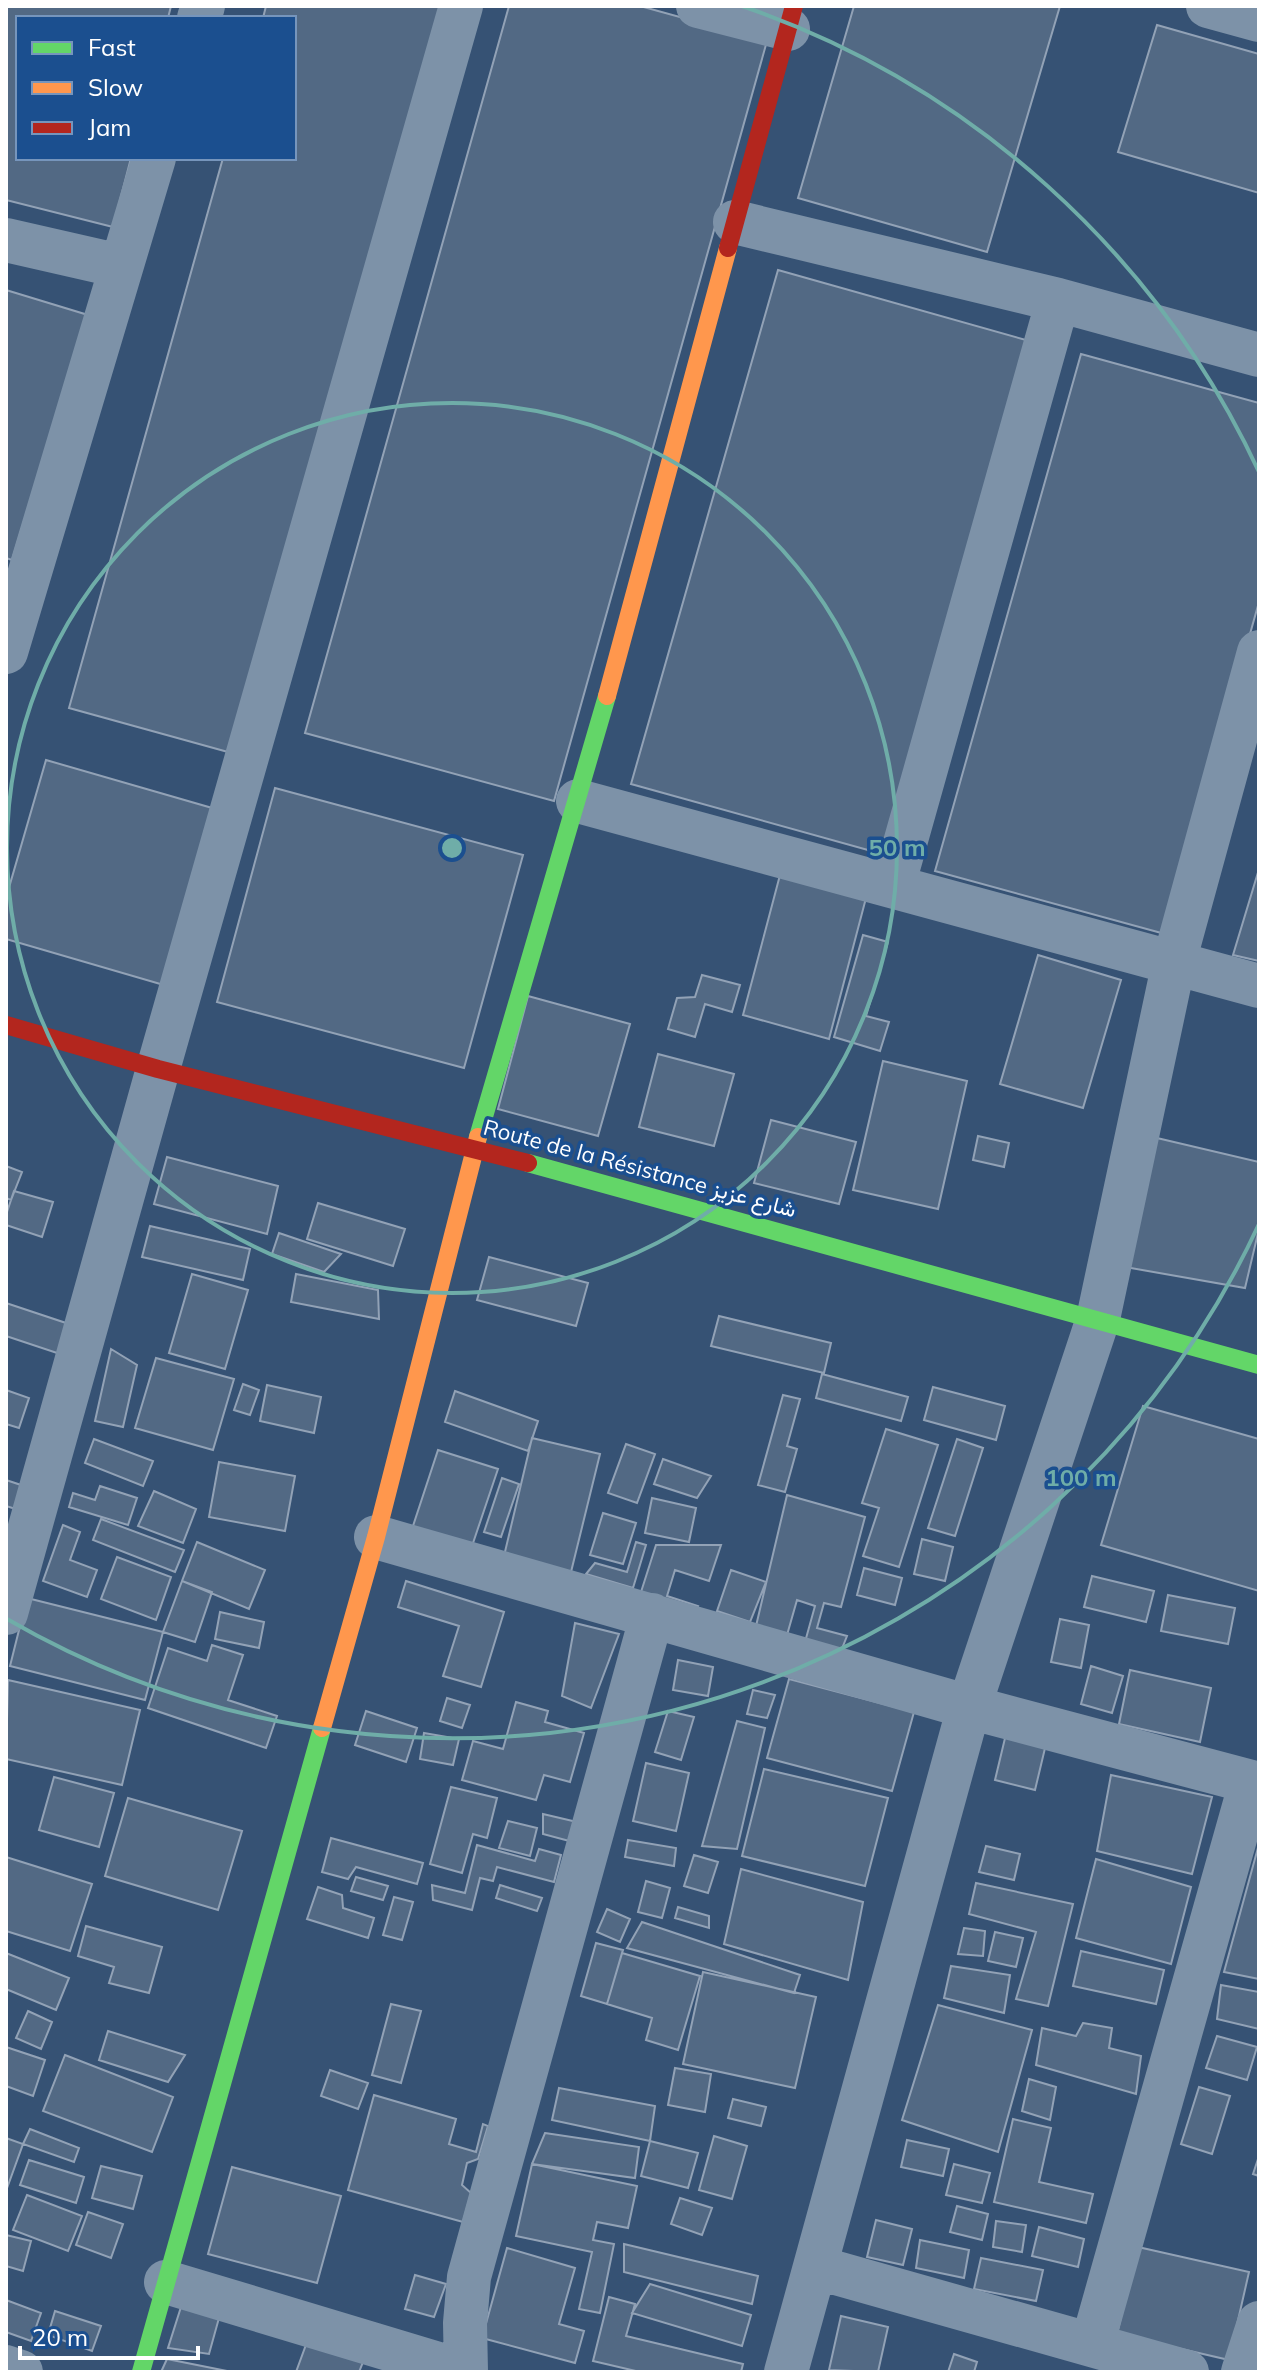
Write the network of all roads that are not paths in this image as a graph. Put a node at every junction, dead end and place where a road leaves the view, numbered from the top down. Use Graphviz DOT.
graph roads {
  1 [pos="461,6"];
  2 [pos="698,6"];
  3 [pos="1208,6"];
  4 [pos="791,18"];
  5 [pos="1259,20"];
  6 [pos="153,160"];
  7 [pos="735,222"];
  8 [pos="6,240"];
  9 [pos="120,266"];
  10 [pos="1058,300"];
  11 [pos="1259,355"];
  12 [pos="9,629"];
  13 [pos="1259,652"];
  14 [pos="578,801"];
  15 [pos="893,886"];
  16 [pos="1174,962"];
  17 [pos="1259,986"];
  18 [pos="6,1025"];
  19 [pos="158,1069"];
  20 [pos="475,1148"];
  21 [pos="1098,1319"];
  22 [pos="1259,1365"];
  23 [pos="376,1537"];
  24 [pos="6,1613"];
  25 [pos="652,1615"];
  26 [pos="969,1707"];
  27 [pos="1255,1783"];
  28 [pos="815,2267"];
  29 [pos="166,2282"];
  30 [pos="1259,2323"];
  31 [pos="1092,2345"];
  32 [pos="6,2367"];
  33 [pos="21,2372"];
  34 [pos="141,2372"];
  35 [pos="466,2372"];
  36 [pos="786,2372"];
  37 [pos="1187,2372"];
  38 [pos="1243,2372"];
  1 -- 19 [label="street"];
  2 -- 4 [label="street"];
  3 -- 5 [label="street"];
  4 -- 7 [label="street"];
  6 -- 9 [label="street"];
  7 -- 10 [label="street"];
  7 -- 14 [label="street"];
  8 -- 9 [label="street"];
  9 -- 12 [label="street"];
  10 -- 11 [label="street"];
  10 -- 15 [label="street"];
  13 -- 16 [label="street"];
  14 -- 15 [label="street"];
  14 -- 20 [label="street"];
  15 -- 16 [label="street"];
  16 -- 17 [label="street"];
  16 -- 21 [label="street"];
  18 -- 19 [label="street, Route de la Résistance شارع عزيز"];
  19 -- 20 [label="street, Route de la Résistance شارع عزيز"];
  19 -- 24 [label="street"];
  20 -- 21 [label="street, Route de la Résistance شارع عزيز"];
  20 -- 23 [label="street"];
  21 -- 22 [label="street, Route de la Résistance شارع عزيز"];
  21 -- 26 [label="street"];
  23 -- 25 [label="street"];
  23 -- 29 [label="street"];
  25 -- 26 [label="street"];
  25 -- 35 [label="street"];
  26 -- 27 [label="street"];
  26 -- 28 [label="street"];
  27 -- 31 [label="street"];
  28 -- 31 [label="street"];
  28 -- 36 [label="street"];
  29 -- 34 [label="street"];
  29 -- 35 [label="street"];
  30 -- 38 [label="street"];
  31 -- 37 [label="street"];
  32 -- 33 [label="street"];
}
